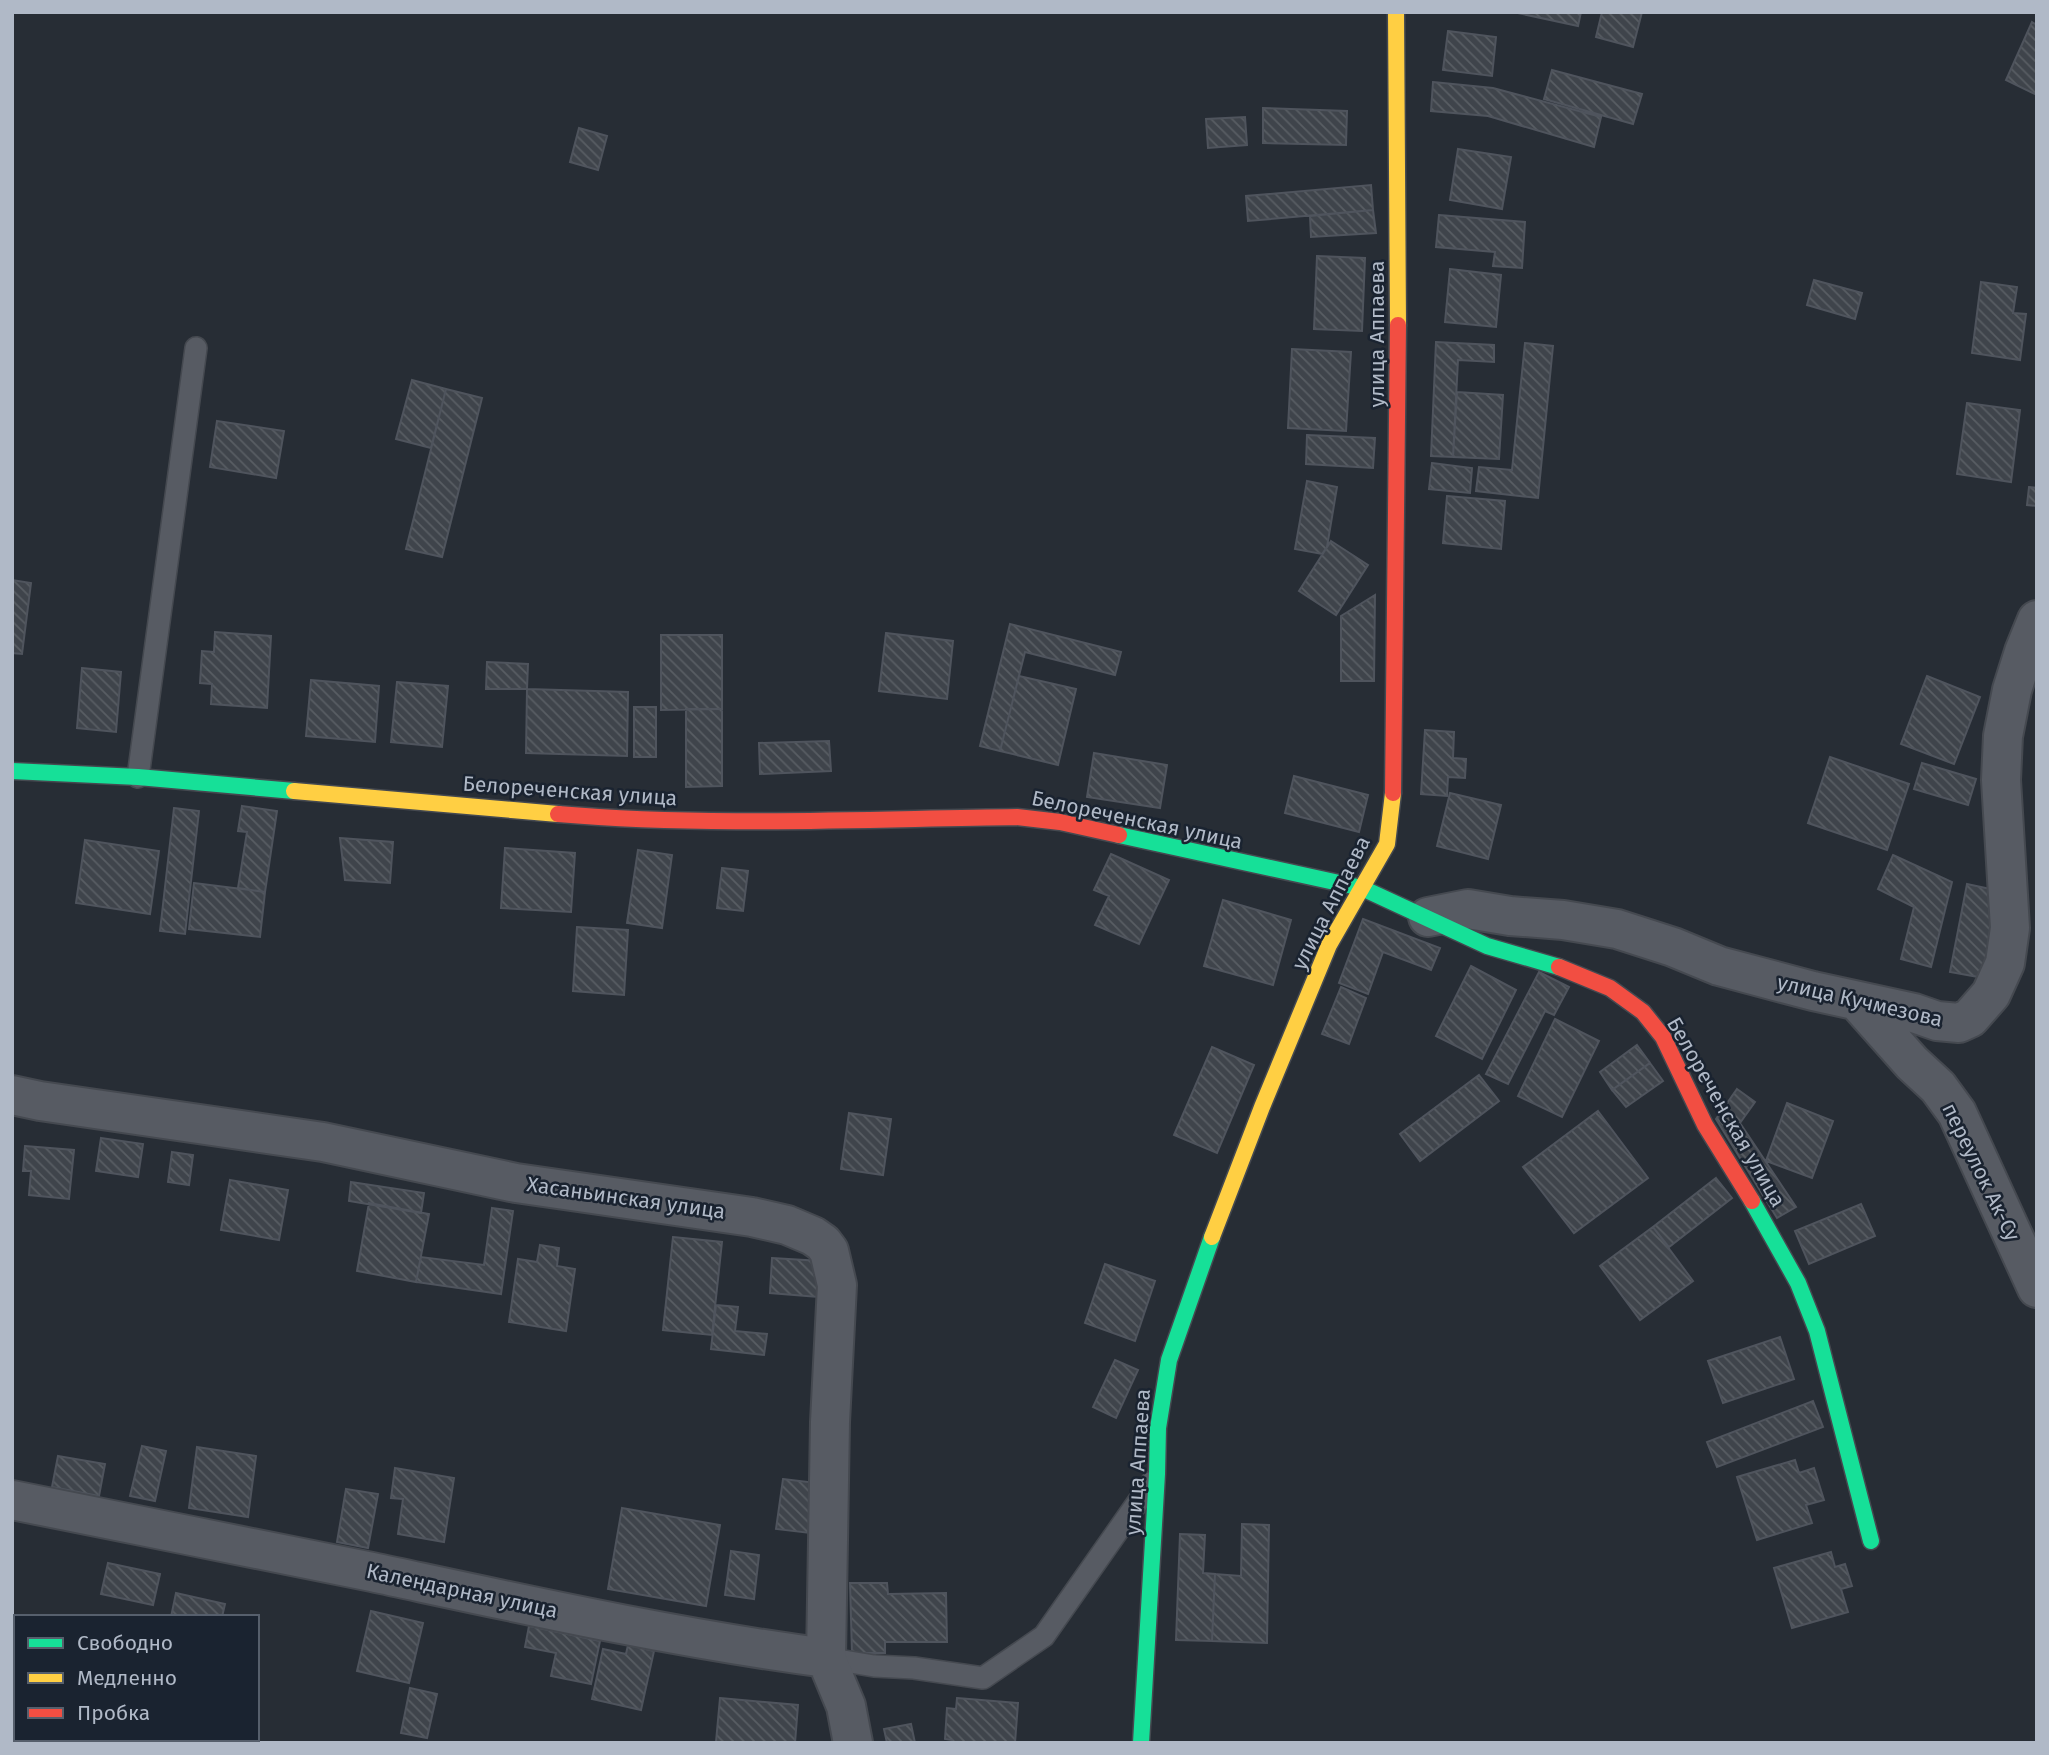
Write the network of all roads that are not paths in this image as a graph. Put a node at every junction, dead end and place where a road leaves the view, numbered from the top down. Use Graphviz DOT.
graph roads {
  1 [pos="1396,12"];
  2 [pos="196,348"];
  3 [pos="2037,620"];
  4 [pos="12,771"];
  5 [pos="138,777"];
  6 [pos="1362,888"];
  7 [pos="1428,918"];
  8 [pos="1857,1001"];
  9 [pos="12,1095"];
  10 [pos="2037,1288"];
  11 [pos="1157,1474"];
  12 [pos="12,1500"];
  13 [pos="1871,1541"];
  14 [pos="826,1658"];
  15 [pos="853,1743"];
  16 [pos="1141,1743"];
  1 -- 6 [label="street, улица Аппаева"];
  2 -- 5 [label="lane"];
  3 -- 8 [label="street, улица Кучмезова"];
  4 -- 5 [label="street, Белореченская улица"];
  5 -- 6 [label="street, Белореченская улица"];
  6 -- 7 [label="street, Белореченская улица"];
  6 -- 11 [label="street, улица Аппаева"];
  7 -- 8 [label="street, улица Кучмезова"];
  7 -- 13 [label="street, Белореченская улица"];
  8 -- 10 [label="street, переулок Ак-Су"];
  9 -- 14 [label="street, Хасаньинская улица"];
  11 -- 14 [label="lane"];
  11 -- 16 [label="street, улица Аппаева"];
  12 -- 14 [label="street, Календарная улица"];
  14 -- 15 [label="street"];
}
